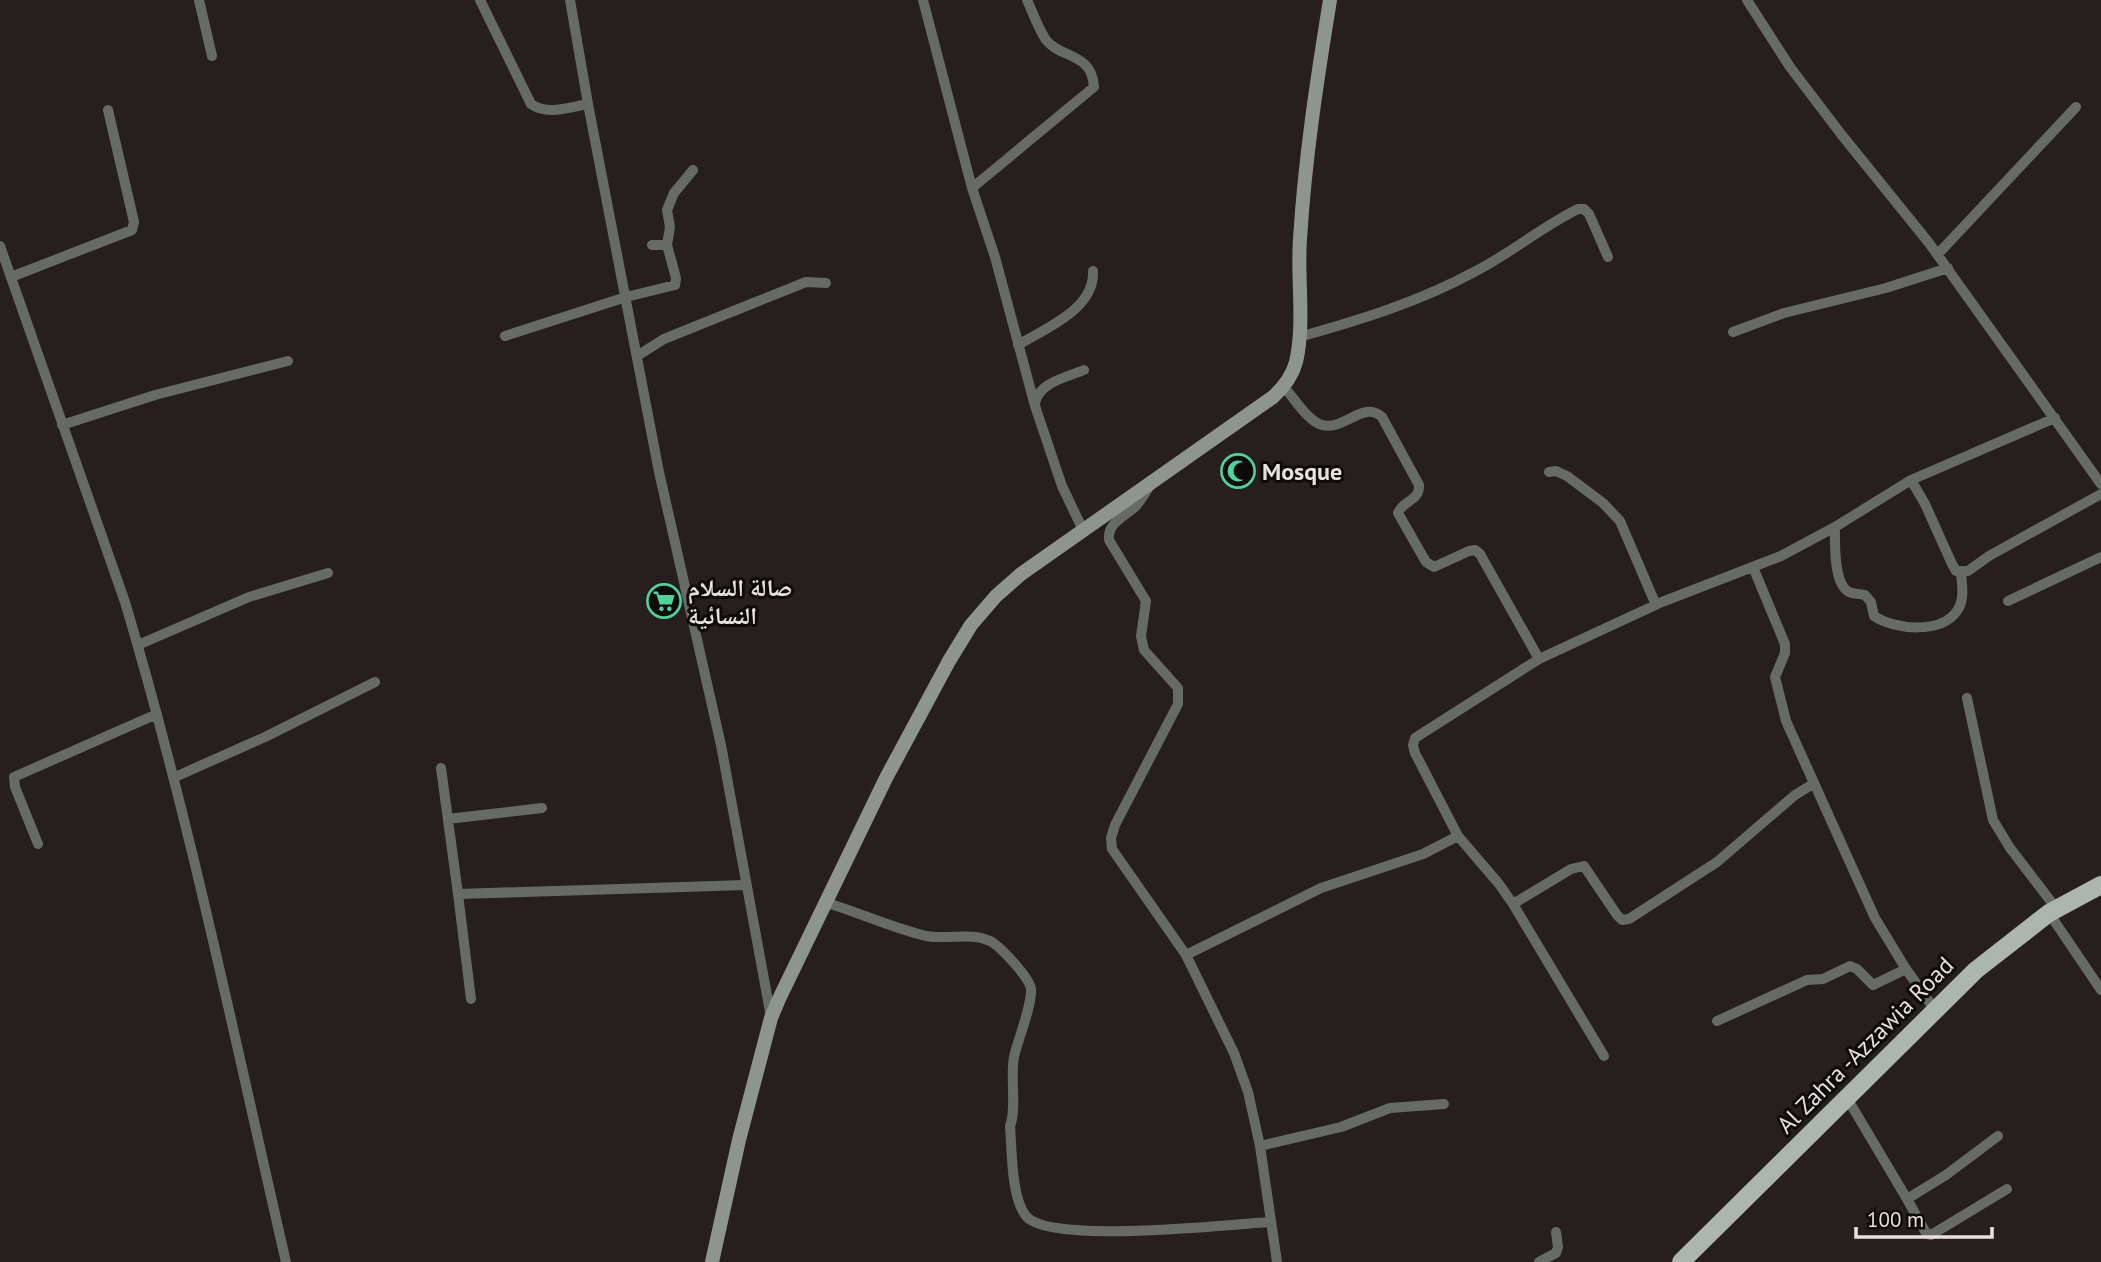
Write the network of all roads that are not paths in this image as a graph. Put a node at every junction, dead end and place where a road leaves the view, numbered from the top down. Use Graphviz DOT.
graph roads {
  1 [pos="198,0"];
  2 [pos="480,0"];
  3 [pos="570,0"];
  4 [pos="923,0"];
  5 [pos="1027,0"];
  6 [pos="1330,0"];
  7 [pos="1747,0"];
  8 [pos="212,56"];
  9 [pos="588,104"];
  10 [pos="2076,107"];
  11 [pos="108,110"];
  12 [pos="692,170"];
  13 [pos="972,188"];
  14 [pos="667,244"];
  15 [pos="652,246"];
  16 [pos="0,247"];
  17 [pos="1938,254"];
  18 [pos="1608,257"];
  19 [pos="1948,268"];
  20 [pos="6,271"];
  21 [pos="1093,271"];
  22 [pos="826,283"];
  23 [pos="626,297"];
  24 [pos="1733,332"];
  25 [pos="505,336"];
  26 [pos="1299,337"];
  27 [pos="1018,345"];
  28 [pos="637,356"];
  29 [pos="288,361"];
  30 [pos="1084,370"];
  31 [pos="1284,387"];
  32 [pos="1035,406"];
  33 [pos="2055,418"];
  34 [pos="62,425"];
  35 [pos="1549,472"];
  36 [pos="1911,480"];
  37 [pos="1152,481"];
  38 [pos="2101,484"];
  39 [pos="2101,494"];
  40 [pos="1835,527"];
  41 [pos="1083,530"];
  42 [pos="2101,557"];
  43 [pos="1753,568"];
  44 [pos="1961,572"];
  45 [pos="328,573"];
  46 [pos="2008,601"];
  47 [pos="1656,605"];
  48 [pos="138,645"];
  49 [pos="1539,659"];
  50 [pos="375,682"];
  51 [pos="1967,698"];
  52 [pos="157,714"];
  53 [pos="441,768"];
  54 [pos="175,777"];
  55 [pos="1813,785"];
  56 [pos="542,808"];
  57 [pos="448,819"];
  58 [pos="1458,836"];
  59 [pos="38,844"];
  60 [pos="746,885"];
  61 [pos="2101,885"];
  62 [pos="458,894"];
  63 [pos="824,902"];
  64 [pos="1513,904"];
  65 [pos="2053,911"];
  66 [pos="1186,955"];
  67 [pos="1906,970"];
  68 [pos="2101,990"];
  69 [pos="471,999"];
  70 [pos="1935,1010"];
  71 [pos="771,1018"];
  72 [pos="1717,1021"];
  73 [pos="1604,1056"];
  74 [pos="1847,1098"];
  75 [pos="1444,1104"];
  76 [pos="1998,1136"];
  77 [pos="1260,1146"];
  78 [pos="2007,1189"];
  79 [pos="1907,1199"];
  80 [pos="1271,1222"];
  81 [pos="1556,1232"];
  82 [pos="286,1262"];
  83 [pos="712,1262"];
  84 [pos="1277,1262"];
  85 [pos="1539,1262"];
  86 [pos="1681,1262"];
  1 -- 8 [label="street"];
  2 -- 9 [label="street"];
  3 -- 9 [label="street"];
  4 -- 13 [label="street"];
  5 -- 13 [label="street"];
  6 -- 26 [label="main road"];
  7 -- 17 [label="street"];
  9 -- 23 [label="street"];
  10 -- 17 [label="street"];
  11 -- 20 [label="street"];
  12 -- 14 [label="street"];
  13 -- 27 [label="street"];
  14 -- 15 [label="street"];
  14 -- 23 [label="street"];
  16 -- 20 [label="street"];
  17 -- 19 [label="street"];
  18 -- 26 [label="street"];
  19 -- 24 [label="street"];
  19 -- 33 [label="street"];
  20 -- 34 [label="street"];
  21 -- 27 [label="street"];
  22 -- 28 [label="street"];
  23 -- 25 [label="street"];
  23 -- 28 [label="street"];
  26 -- 31 [label="main road"];
  27 -- 32 [label="street"];
  28 -- 60 [label="street"];
  29 -- 34 [label="street"];
  30 -- 32 [label="street"];
  31 -- 37 [label="main road"];
  31 -- 49 [label="street"];
  32 -- 41 [label="street"];
  33 -- 36 [label="street"];
  33 -- 38 [label="street"];
  34 -- 48 [label="street"];
  35 -- 47 [label="street"];
  36 -- 40 [label="street"];
  36 -- 44 [label="street"];
  37 -- 41 [label="main road"];
  37 -- 66 [label="street"];
  39 -- 44 [label="street"];
  40 -- 43 [label="street"];
  40 -- 44 [label="street"];
  41 -- 63 [label="main road"];
  42 -- 46 [label="street"];
  43 -- 47 [label="street"];
  43 -- 55 [label="street"];
  45 -- 48 [label="street"];
  47 -- 49 [label="street"];
  48 -- 52 [label="street"];
  49 -- 58 [label="street"];
  50 -- 54 [label="street"];
  51 -- 65 [label="street"];
  52 -- 54 [label="street"];
  52 -- 59 [label="street"];
  53 -- 57 [label="street"];
  54 -- 82 [label="street"];
  55 -- 64 [label="street"];
  55 -- 67 [label="street"];
  56 -- 57 [label="street"];
  57 -- 62 [label="street"];
  58 -- 64 [label="street"];
  58 -- 66 [label="street"];
  60 -- 62 [label="street"];
  60 -- 71 [label="street"];
  61 -- 65 [label="main road, Al Zahra -Azzawia Road"];
  62 -- 69 [label="street"];
  63 -- 71 [label="main road"];
  63 -- 80 [label="street"];
  64 -- 73 [label="street"];
  65 -- 68 [label="street"];
  65 -- 70 [label="main road, Al Zahra -Azzawia Road"];
  66 -- 77 [label="street"];
  67 -- 70 [label="street"];
  67 -- 72 [label="street"];
  70 -- 74 [label="main road, Al Zahra -Azzawia Road"];
  71 -- 83 [label="main road"];
  74 -- 79 [label="street"];
  74 -- 86 [label="main road, Al Zahra -Azzawia Road"];
  75 -- 77 [label="street"];
  76 -- 79 [label="street"];
  77 -- 80 [label="street"];
  78 -- 79 [label="street"];
  80 -- 84 [label="street"];
  81 -- 85 [label="street"];
}
